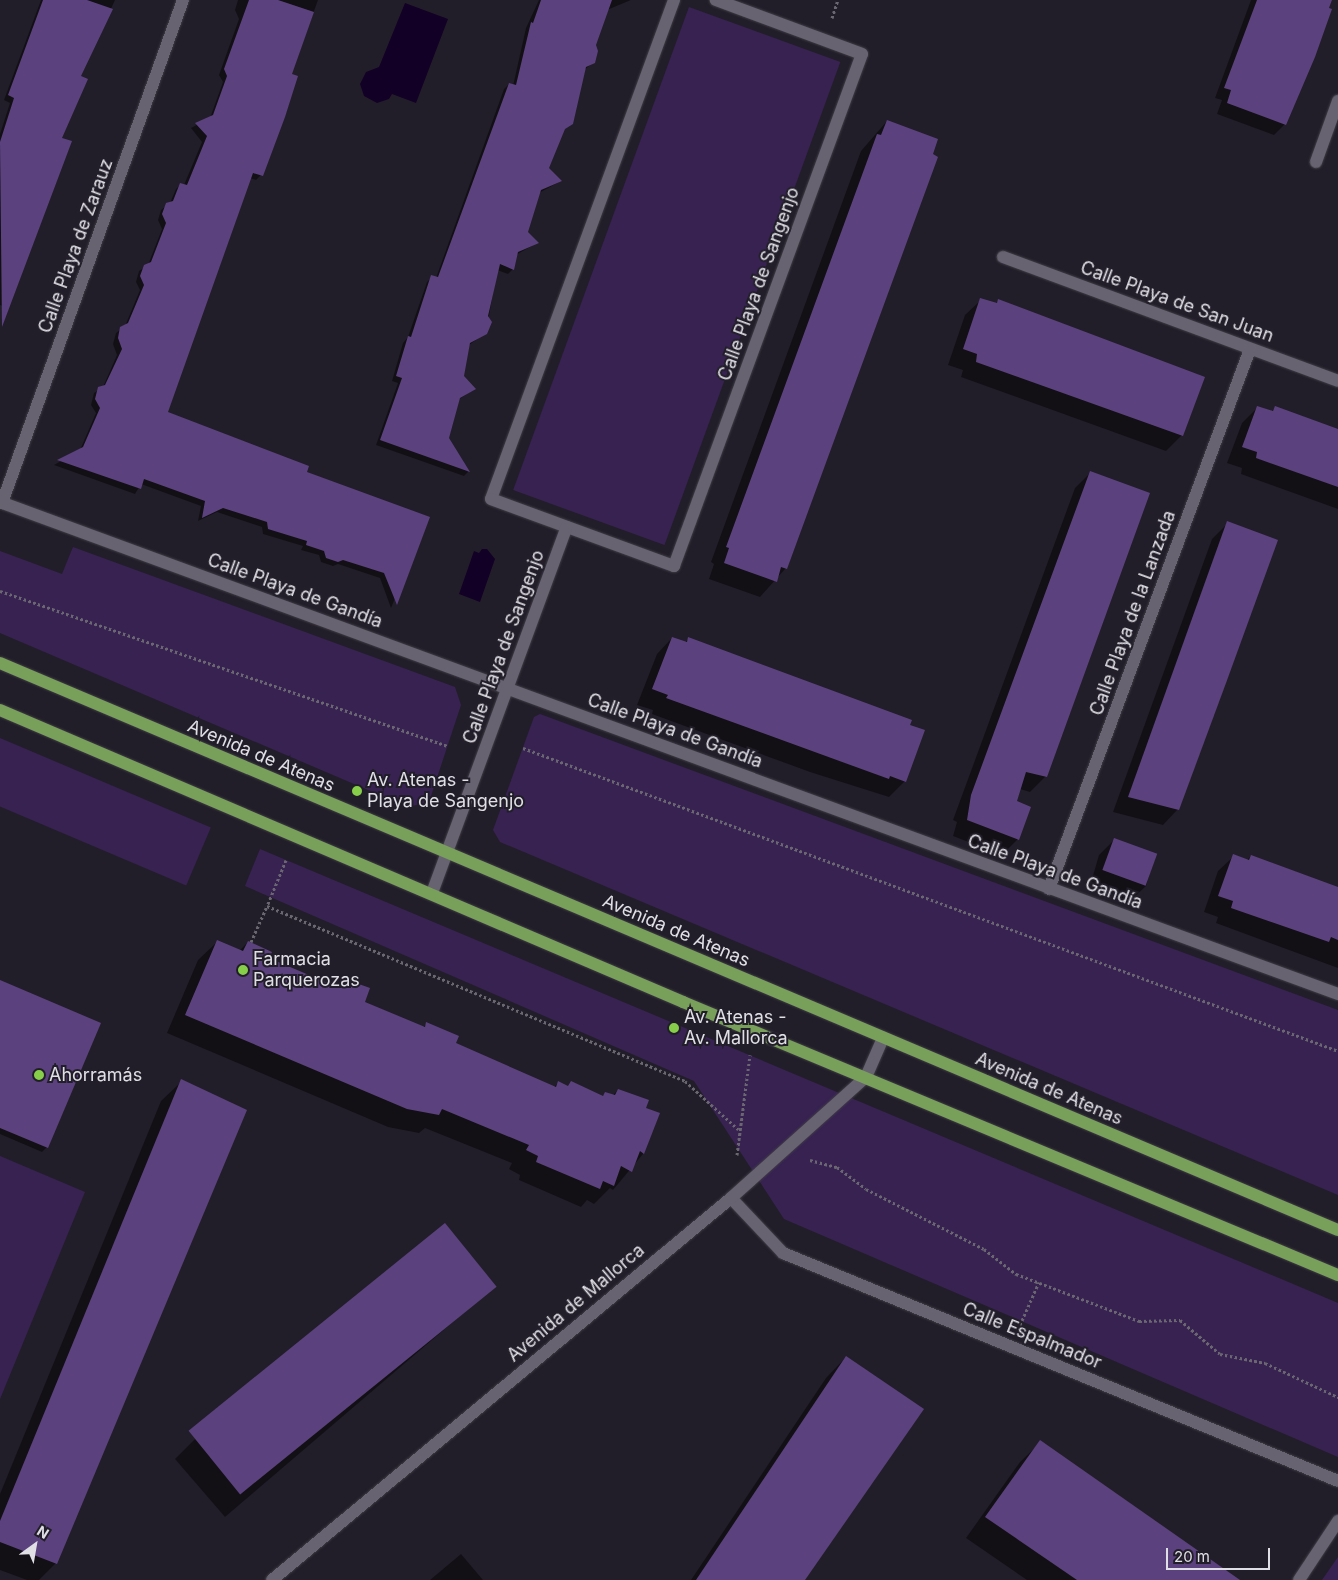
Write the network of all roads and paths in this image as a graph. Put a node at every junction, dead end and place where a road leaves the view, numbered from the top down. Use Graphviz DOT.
graph roads {
  1 [pos="183,0"];
  2 [pos="674,0"];
  3 [pos="716,0"];
  4 [pos="838,0"];
  5 [pos="830,24"];
  6 [pos="1338,101"];
  7 [pos="1316,162"];
  8 [pos="1003,256"];
  9 [pos="1250,348"];
  10 [pos="1338,381"];
  11 [pos="1,503"];
  12 [pos="567,527"];
  13 [pos="0,591"];
  14 [pos="0,663"];
  15 [pos="508,687"];
  16 [pos="0,710"];
  17 [pos="447,746"];
  18 [pos="523,748"];
  19 [pos="447,853"];
  20 [pos="286,859"];
  21 [pos="1049,889"];
  22 [pos="432,893"];
  23 [pos="267,906"];
  24 [pos="251,942"];
  25 [pos="1338,994"];
  26 [pos="883,1038"];
  27 [pos="1338,1051"];
  28 [pos="750,1054"];
  29 [pos="866,1077"];
  30 [pos="738,1129"];
  31 [pos="737,1154"];
  32 [pos="804,1158"];
  33 [pos="731,1198"];
  34 [pos="1338,1230"];
  35 [pos="1338,1275"];
  36 [pos="1039,1282"];
  37 [pos="1020,1325"];
  38 [pos="1338,1396"];
  39 [pos="1338,1480"];
  40 [pos="1338,1521"];
  41 [pos="272,1580"];
  42 [pos="1299,1580"];
  1 -- 11 [label="street, Calle Playa de Zarauz"];
  2 -- 12 [label="street, Calle Playa de Sangenjo"];
  3 -- 12 [label="street, Calle Playa de Sangenjo"];
  4 -- 5 [label="path"];
  6 -- 7 [label="street"];
  8 -- 9 [label="street, Calle Playa de San Juan"];
  9 -- 10 [label="street, Calle Playa de San Juan"];
  9 -- 21 [label="street, Calle Playa de la Lanzada"];
  11 -- 15 [label="street, Calle Playa de Gandía"];
  12 -- 15 [label="street, Calle Playa de Sangenjo"];
  13 -- 17 [label="path"];
  14 -- 19 [label="main road, Avenida de Atenas"];
  15 -- 19 [label="street, Calle Playa de Sangenjo"];
  15 -- 21 [label="street, Calle Playa de Gandía"];
  16 -- 22 [label="main road"];
  18 -- 27 [label="path"];
  19 -- 22 [label="street, Calle Playa de Sangenjo"];
  19 -- 26 [label="main road, Avenida de Atenas"];
  20 -- 23 [label="path"];
  21 -- 25 [label="street, Calle Playa de Gandía"];
  22 -- 29 [label="main road"];
  23 -- 24 [label="path"];
  23 -- 30 [label="path"];
  26 -- 29 [label="street, Avenida de Mallorca"];
  26 -- 34 [label="main road, Avenida de Atenas"];
  28 -- 30 [label="path"];
  29 -- 33 [label="street, Avenida de Mallorca"];
  29 -- 35 [label="main road"];
  30 -- 31 [label="path"];
  32 -- 36 [label="path"];
  33 -- 39 [label="street, Calle Espalmador"];
  33 -- 41 [label="street, Avenida de Mallorca"];
  36 -- 37 [label="path"];
  36 -- 38 [label="path"];
  40 -- 42 [label="street"];
}
